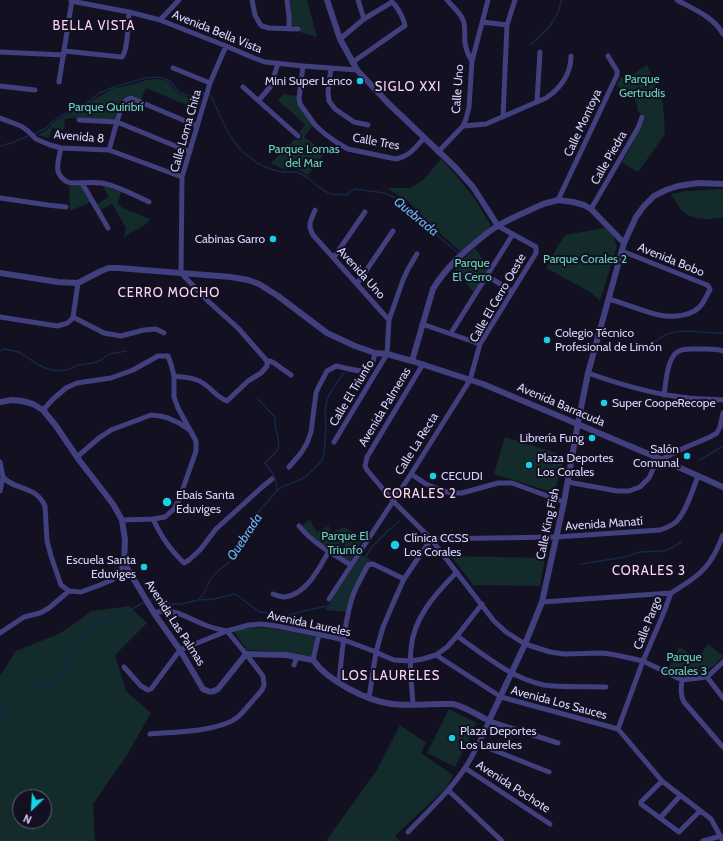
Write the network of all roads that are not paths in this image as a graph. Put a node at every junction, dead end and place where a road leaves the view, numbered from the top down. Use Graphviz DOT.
graph roads {
  1 [pos="179,0"];
  2 [pos="252,0"];
  3 [pos="287,0"];
  4 [pos="326,0"];
  5 [pos="358,0"];
  6 [pos="447,0"];
  7 [pos="488,0"];
  8 [pos="515,0"];
  9 [pos="677,0"];
  10 [pos="72,1"];
  11 [pos="129,12"];
  12 [pos="364,19"];
  13 [pos="160,20"];
  14 [pos="482,22"];
  15 [pos="507,25"];
  16 [pos="289,29"];
  17 [pos="298,29"];
  18 [pos="723,34"];
  19 [pos="340,39"];
  20 [pos="226,46"];
  21 [pos="0,52"];
  22 [pos="540,52"];
  23 [pos="64,53"];
  24 [pos="571,56"];
  25 [pos="608,56"];
  26 [pos="472,61"];
  27 [pos="353,62"];
  28 [pos="278,63"];
  29 [pos="303,66"];
  30 [pos="173,68"];
  31 [pos="331,68"];
  32 [pos="357,70"];
  33 [pos="59,82"];
  34 [pos="210,83"];
  35 [pos="0,86"];
  36 [pos="243,87"];
  37 [pos="35,90"];
  38 [pos="259,100"];
  39 [pos="537,101"];
  40 [pos="503,116"];
  41 [pos="642,117"];
  42 [pos="0,118"];
  43 [pos="79,120"];
  44 [pos="117,122"];
  45 [pos="368,125"];
  46 [pos="197,126"];
  47 [pos="463,126"];
  48 [pos="298,136"];
  49 [pos="424,138"];
  50 [pos="61,148"];
  51 [pos="109,150"];
  52 [pos="190,152"];
  53 [pos="438,152"];
  54 [pos="182,177"];
  55 [pos="82,183"];
  56 [pos="723,184"];
  57 [pos="0,198"];
  58 [pos="558,200"];
  59 [pos="149,202"];
  60 [pos="66,207"];
  61 [pos="591,209"];
  62 [pos="315,210"];
  63 [pos="365,212"];
  64 [pos="498,226"];
  65 [pos="108,228"];
  66 [pos="393,231"];
  67 [pos="513,234"];
  68 [pos="624,243"];
  69 [pos="622,251"];
  70 [pos="417,254"];
  71 [pos="334,258"];
  72 [pos="0,273"];
  73 [pos="181,273"];
  74 [pos="487,276"];
  75 [pos="78,283"];
  76 [pos="357,284"];
  77 [pos="512,291"];
  78 [pos="609,299"];
  79 [pos="0,317"];
  80 [pos="73,317"];
  81 [pos="389,320"];
  82 [pos="422,324"];
  83 [pos="164,333"];
  84 [pos="452,333"];
  85 [pos="480,344"];
  86 [pos="723,352"];
  87 [pos="375,353"];
  88 [pos="387,354"];
  89 [pos="412,360"];
  90 [pos="267,361"];
  91 [pos="423,364"];
  92 [pos="588,373"];
  93 [pos="291,375"];
  94 [pos="174,376"];
  95 [pos="470,380"];
  96 [pos="664,395"];
  97 [pos="723,400"];
  98 [pos="0,402"];
  99 [pos="43,410"];
  100 [pos="723,413"];
  101 [pos="578,423"];
  102 [pos="192,432"];
  103 [pos="334,442"];
  104 [pos="78,457"];
  105 [pos="660,458"];
  106 [pos="0,462"];
  107 [pos="289,467"];
  108 [pos="411,474"];
  109 [pos="698,476"];
  110 [pos="3,477"];
  111 [pos="272,479"];
  112 [pos="568,482"];
  113 [pos="723,487"];
  114 [pos="0,491"];
  115 [pos="394,500"];
  116 [pos="564,502"];
  117 [pos="154,519"];
  118 [pos="122,520"];
  119 [pos="299,526"];
  120 [pos="723,535"];
  121 [pos="556,537"];
  122 [pos="431,539"];
  123 [pos="329,551"];
  124 [pos="124,563"];
  125 [pos="351,565"];
  126 [pos="457,572"];
  127 [pos="404,578"];
  128 [pos="69,591"];
  129 [pos="671,592"];
  130 [pos="273,594"];
  131 [pos="330,599"];
  132 [pos="542,602"];
  133 [pos="482,604"];
  134 [pos="154,613"];
  135 [pos="227,631"];
  136 [pos="0,633"];
  137 [pos="319,634"];
  138 [pos="456,636"];
  139 [pos="344,640"];
  140 [pos="526,644"];
  141 [pos="180,650"];
  142 [pos="376,652"];
  143 [pos="246,654"];
  144 [pos="436,655"];
  145 [pos="297,657"];
  146 [pos="313,660"];
  147 [pos="411,661"];
  148 [pos="643,661"];
  149 [pos="723,662"];
  150 [pos="294,665"];
  151 [pos="124,666"];
  152 [pos="512,674"];
  153 [pos="707,677"];
  154 [pos="682,680"];
  155 [pos="338,682"];
  156 [pos="606,687"];
  157 [pos="501,697"];
  158 [pos="369,698"];
  159 [pos="723,698"];
  160 [pos="413,705"];
  161 [pos="489,721"];
  162 [pos="618,729"];
  163 [pos="150,734"];
  164 [pos="558,743"];
  165 [pos="478,744"];
  166 [pos="723,748"];
  167 [pos="465,768"];
  168 [pos="549,772"];
  169 [pos="662,781"];
  170 [pos="448,790"];
  171 [pos="680,796"];
  172 [pos="700,811"];
  173 [pos="660,818"];
  174 [pos="550,824"];
  175 [pos="408,832"];
  176 [pos="722,838"];
  177 [pos="502,841"];
  178 [pos="703,841"];
  1 -- 13 [label="street"];
  2 -- 16 [label="street"];
  3 -- 16 [label="street"];
  4 -- 19 [label="street"];
  5 -- 12 [label="street"];
  6 -- 26 [label="street, Calle Uno"];
  7 -- 14 [label="street"];
  8 -- 15 [label="street"];
  9 -- 18 [label="street"];
  10 -- 11 [label="street, Avenida Bella Vista"];
  10 -- 23 [label="street"];
  11 -- 13 [label="street, Avenida Bella Vista"];
  11 -- 23 [label="street"];
  12 -- 19 [label="street"];
  12 -- 27 [label="street"];
  13 -- 20 [label="street, Avenida Bella Vista"];
  14 -- 15 [label="street"];
  14 -- 26 [label="street"];
  15 -- 40 [label="street"];
  16 -- 17 [label="street"];
  19 -- 27 [label="street"];
  20 -- 28 [label="street, Avenida Bella Vista"];
  20 -- 34 [label="street, Calle Loma Chita"];
  21 -- 23 [label="street"];
  22 -- 39 [label="street"];
  23 -- 33 [label="street"];
  24 -- 39 [label="street"];
  25 -- 58 [label="street, Calle Montoya"];
  26 -- 47 [label="street, Calle Uno"];
  27 -- 32 [label="street"];
  28 -- 29 [label="street, Avenida Bella Vista"];
  28 -- 38 [label="street"];
  29 -- 31 [label="street, Avenida Bella Vista"];
  29 -- 49 [label="street, Calle Tres"];
  30 -- 34 [label="street"];
  31 -- 32 [label="street, Avenida Bella Vista"];
  31 -- 45 [label="street"];
  32 -- 49 [label="street"];
  34 -- 46 [label="street, Calle Loma Chita"];
  35 -- 37 [label="street"];
  36 -- 38 [label="street"];
  38 -- 48 [label="street"];
  39 -- 40 [label="street"];
  40 -- 47 [label="street"];
  41 -- 61 [label="street, Calle Piedra"];
  42 -- 50 [label="street, Avenida 8"];
  43 -- 44 [label="street"];
  44 -- 46 [label="street"];
  44 -- 51 [label="street"];
  44 -- 52 [label="street"];
  46 -- 52 [label="street, Calle Loma Chita"];
  47 -- 53 [label="street, Calle Uno"];
  49 -- 53 [label="street"];
  50 -- 51 [label="street, Avenida 8"];
  50 -- 55 [label="street"];
  51 -- 54 [label="street, Avenida 8"];
  52 -- 54 [label="street, Calle Loma Chita"];
  53 -- 64 [label="street"];
  54 -- 73 [label="street, Calle Loma Chita"];
  55 -- 59 [label="street"];
  55 -- 65 [label="street"];
  56 -- 68 [label="street, Calle King Fish"];
  57 -- 60 [label="street"];
  58 -- 61 [label="street"];
  58 -- 64 [label="street"];
  61 -- 68 [label="street"];
  62 -- 71 [label="street, Avenida Uno"];
  63 -- 71 [label="street"];
  64 -- 67 [label="street"];
  64 -- 82 [label="street"];
  66 -- 76 [label="street"];
  67 -- 74 [label="street"];
  67 -- 77 [label="street, Calle El Cerro Oeste"];
  68 -- 69 [label="street, Calle King Fish"];
  69 -- 78 [label="street, Calle King Fish"];
  69 -- 78 [label="street, Avenida Bobo"];
  70 -- 81 [label="street"];
  71 -- 76 [label="street, Avenida Uno"];
  72 -- 75 [label="street"];
  73 -- 75 [label="street, Avenida Barracuda"];
  73 -- 87 [label="street, Avenida Barracuda"];
  73 -- 90 [label="street"];
  74 -- 77 [label="street"];
  74 -- 84 [label="street"];
  75 -- 80 [label="street"];
  76 -- 81 [label="street, Avenida Uno"];
  77 -- 85 [label="street, Calle El Cerro Oeste"];
  78 -- 92 [label="street, Calle King Fish"];
  79 -- 80 [label="street"];
  80 -- 83 [label="street"];
  81 -- 88 [label="street"];
  82 -- 84 [label="street"];
  82 -- 89 [label="street"];
  84 -- 85 [label="street"];
  85 -- 95 [label="street, Calle El Cerro Oeste"];
  86 -- 96 [label="street"];
  87 -- 88 [label="street, Avenida Barracuda"];
  87 -- 107 [label="street"];
  88 -- 89 [label="street, Avenida Barracuda"];
  88 -- 103 [label="street, Calle El Triunfo"];
  89 -- 91 [label="street, Avenida Barracuda"];
  90 -- 93 [label="street"];
  90 -- 94 [label="street"];
  91 -- 95 [label="street, Avenida Barracuda"];
  91 -- 115 [label="street, Avenida Palmeras"];
  92 -- 96 [label="street"];
  92 -- 101 [label="street, Calle King Fish"];
  94 -- 99 [label="street"];
  94 -- 102 [label="street"];
  95 -- 101 [label="street, Avenida Barracuda"];
  95 -- 108 [label="street, Calle La Recta"];
  96 -- 97 [label="street"];
  98 -- 99 [label="street"];
  99 -- 104 [label="street"];
  100 -- 105 [label="street"];
  101 -- 105 [label="street, Avenida Barracuda"];
  101 -- 112 [label="street, Calle King Fish"];
  102 -- 104 [label="street"];
  102 -- 117 [label="street"];
  104 -- 118 [label="street"];
  105 -- 109 [label="street, Avenida Barracuda"];
  105 -- 112 [label="street"];
  106 -- 110 [label="street"];
  108 -- 115 [label="street, Calle La Recta"];
  108 -- 116 [label="street"];
  109 -- 113 [label="street, Avenida Barracuda"];
  109 -- 121 [label="street, Avenida Manatí"];
  110 -- 114 [label="street"];
  110 -- 128 [label="street"];
  111 -- 117 [label="street"];
  112 -- 116 [label="street, Calle King Fish"];
  115 -- 122 [label="street, Avenida Palmeras"];
  115 -- 125 [label="street, Calle La Recta"];
  116 -- 121 [label="street, Calle King Fish"];
  117 -- 118 [label="street"];
  118 -- 124 [label="street"];
  119 -- 123 [label="street"];
  120 -- 129 [label="street"];
  121 -- 122 [label="street, Avenida Manatí"];
  121 -- 132 [label="street, Calle King Fish"];
  122 -- 126 [label="street, Avenida Palmeras"];
  122 -- 127 [label="street"];
  123 -- 125 [label="street"];
  123 -- 130 [label="street"];
  124 -- 128 [label="street"];
  124 -- 134 [label="street, Avenida Las Palmas"];
  125 -- 131 [label="street, Calle La Recta"];
  126 -- 133 [label="street, Avenida Palmeras"];
  126 -- 147 [label="street"];
  127 -- 139 [label="street"];
  127 -- 142 [label="street"];
  128 -- 136 [label="street"];
  129 -- 132 [label="street"];
  129 -- 148 [label="street, Calle Pargo"];
  132 -- 140 [label="street, Calle King Fish"];
  133 -- 138 [label="street, Avenida Laureles"];
  133 -- 140 [label="street, Avenida Palmeras"];
  134 -- 135 [label="street"];
  134 -- 141 [label="street, Avenida Las Palmas"];
  135 -- 137 [label="street, Avenida Laureles"];
  135 -- 141 [label="street, Avenida Laureles"];
  135 -- 143 [label="street"];
  137 -- 139 [label="street, Avenida Laureles"];
  137 -- 146 [label="street"];
  138 -- 144 [label="street, Avenida Laureles"];
  138 -- 152 [label="street"];
  139 -- 142 [label="street, Avenida Laureles"];
  139 -- 155 [label="street"];
  140 -- 148 [label="street, Avenida Palmeras"];
  140 -- 152 [label="street, Calle King Fish"];
  141 -- 143 [label="street, Avenida Las Palmas"];
  141 -- 151 [label="street"];
  142 -- 147 [label="street, Avenida Laureles"];
  142 -- 158 [label="street"];
  143 -- 145 [label="street"];
  143 -- 163 [label="street"];
  144 -- 147 [label="street, Avenida Laureles"];
  144 -- 157 [label="street, Avenida Los Sauces"];
  145 -- 146 [label="street"];
  145 -- 150 [label="street"];
  146 -- 155 [label="street"];
  147 -- 160 [label="street"];
  148 -- 154 [label="street, Avenida Palmeras"];
  148 -- 162 [label="street, Calle Pargo"];
  149 -- 153 [label="street"];
  152 -- 156 [label="street"];
  152 -- 157 [label="street, Calle King Fish"];
  153 -- 154 [label="street"];
  153 -- 159 [label="street"];
  154 -- 166 [label="street"];
  155 -- 158 [label="street"];
  157 -- 161 [label="street, Calle King Fish"];
  157 -- 162 [label="street, Avenida Los Sauces"];
  158 -- 160 [label="street"];
  160 -- 161 [label="street"];
  161 -- 164 [label="street"];
  161 -- 165 [label="street, Calle King Fish"];
  162 -- 169 [label="street"];
  165 -- 167 [label="street, Calle King Fish"];
  165 -- 168 [label="street"];
  167 -- 170 [label="street, Calle King Fish"];
  167 -- 174 [label="street, Avenida Pochote"];
  169 -- 171 [label="street"];
  169 -- 173 [label="street"];
  170 -- 175 [label="street, Calle King Fish"];
  170 -- 177 [label="street"];
  171 -- 172 [label="street"];
  171 -- 173 [label="street"];
  172 -- 173 [label="street"];
  172 -- 176 [label="street"];
  176 -- 178 [label="street"];
}
